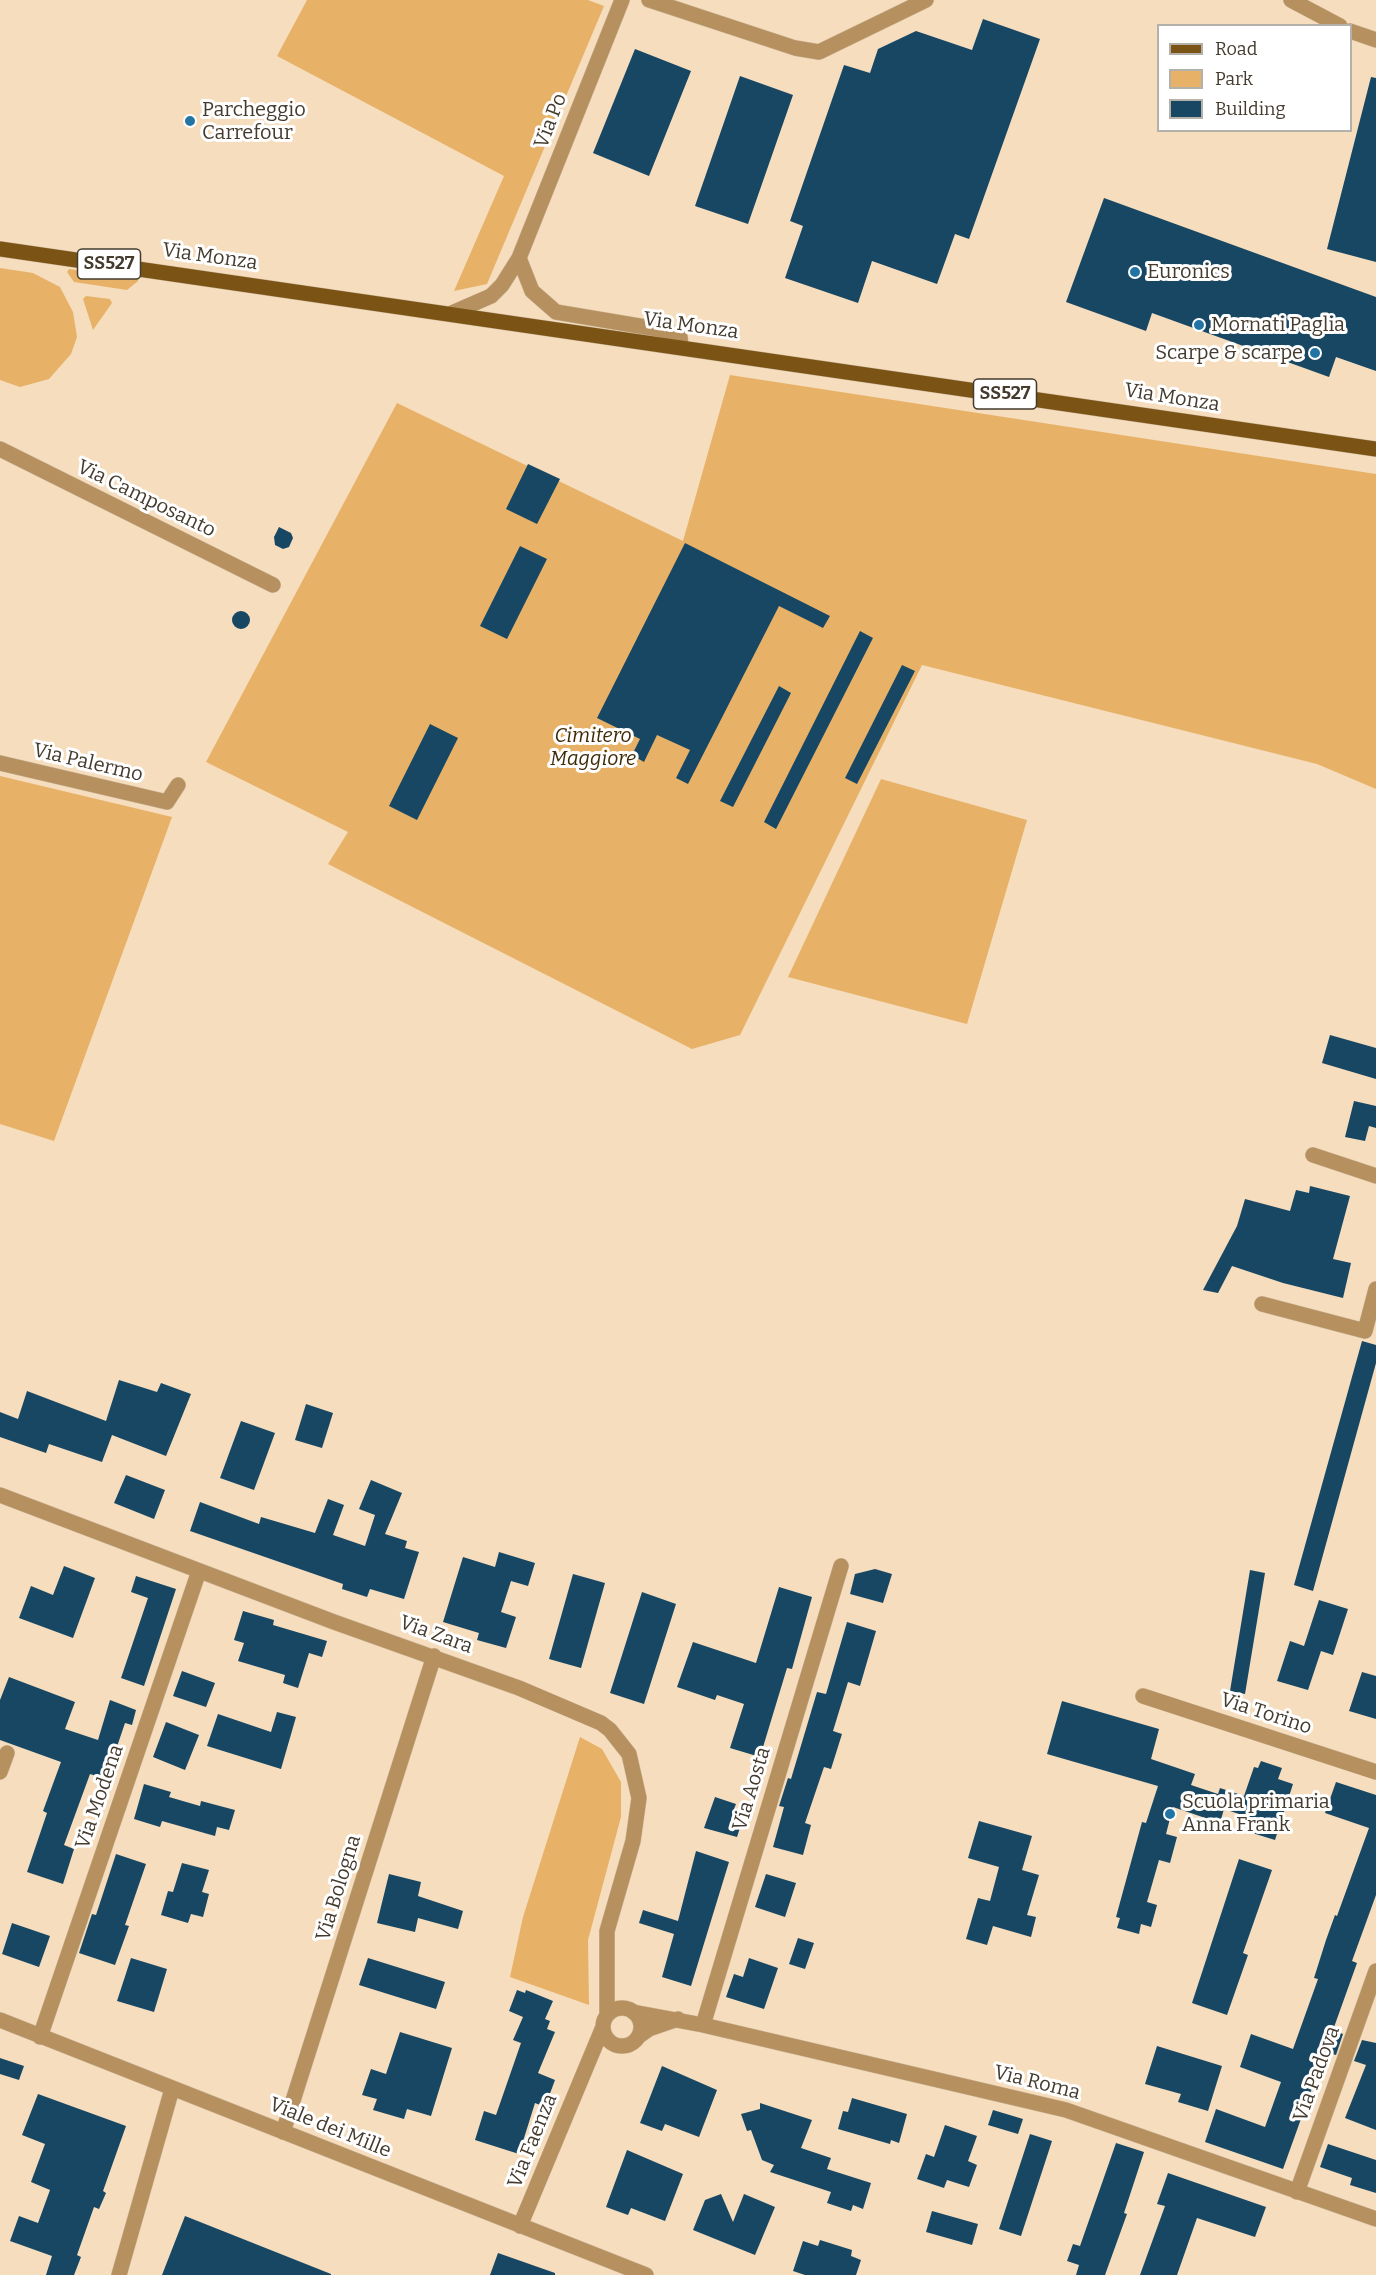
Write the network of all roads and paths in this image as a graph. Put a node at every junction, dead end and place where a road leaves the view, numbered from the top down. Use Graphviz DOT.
graph roads {
  1 [pos="622,0"];
  2 [pos="649,0"];
  3 [pos="926,0"];
  4 [pos="1291,0"];
  5 [pos="1336,24"];
  6 [pos="1352,32"];
  7 [pos="1376,40"];
  8 [pos="0,249"];
  9 [pos="519,258"];
  10 [pos="452,313"];
  11 [pos="681,346"];
  12 [pos="0,449"];
  13 [pos="1376,449"];
  14 [pos="273,585"];
  15 [pos="0,764"];
  16 [pos="178,785"];
  17 [pos="1313,1155"];
  18 [pos="1376,1176"];
  19 [pos="1376,1289"];
  20 [pos="1262,1304"];
  21 [pos="0,1495"];
  22 [pos="842,1566"];
  23 [pos="199,1571"];
  24 [pos="434,1656"];
  25 [pos="1143,1696"];
  26 [pos="7,1753"];
  27 [pos="0,1772"];
  28 [pos="1376,1772"];
  29 [pos="1376,1971"];
  30 [pos="609,1979"];
  31 [pos="630,2011"];
  32 [pos="678,2019"];
  33 [pos="0,2020"];
  34 [pos="605,2021"];
  35 [pos="703,2025"];
  36 [pos="639,2036"];
  37 [pos="40,2037"];
  38 [pos="613,2044"];
  39 [pos="585,2071"];
  40 [pos="172,2089"];
  41 [pos="284,2133"];
  42 [pos="1297,2192"];
  43 [pos="1376,2219"];
  44 [pos="520,2226"];
  45 [pos="118,2275"];
  46 [pos="645,2275"];
  1 -- 9 [label="street, Via Po"];
  2 -- 3 [label="street"];
  4 -- 5 [label="street"];
  6 -- 7 [label="street"];
  8 -- 10 [label="main road, Via Monza / SS527"];
  9 -- 10 [label="street, Via Po"];
  9 -- 11 [label="street"];
  10 -- 11 [label="main road, Via Monza / SS527"];
  11 -- 13 [label="main road, Via Monza / SS527"];
  12 -- 14 [label="street, Via Camposanto"];
  15 -- 16 [label="street, Via Palermo"];
  17 -- 18 [label="street"];
  19 -- 20 [label="street"];
  21 -- 23 [label="street, Via Zara"];
  22 -- 35 [label="street, Via Aosta"];
  23 -- 24 [label="street, Via Zara"];
  23 -- 37 [label="street, Via Modena"];
  24 -- 30 [label="street, Via Zara"];
  24 -- 41 [label="street, Via Bologna"];
  25 -- 28 [label="street, Via Torino"];
  26 -- 27 [label="street"];
  29 -- 42 [label="street, Via Padova"];
  30 -- 31 [label="street, Via Zara"];
  30 -- 34 [label="street, Via Zara"];
  31 -- 32 [label="street, Via Roma"];
  31 -- 34 [label="street"];
  31 -- 36 [label="street"];
  32 -- 35 [label="street, Via Roma"];
  32 -- 36 [label="street"];
  33 -- 37 [label="street, Viale dei Mille"];
  34 -- 38 [label="street"];
  34 -- 39 [label="street, Via Faenza"];
  35 -- 42 [label="street, Via Roma"];
  36 -- 38 [label="street"];
  37 -- 40 [label="street, Viale dei Mille"];
  38 -- 39 [label="street, Via Faenza"];
  39 -- 44 [label="street, Via Faenza"];
  40 -- 41 [label="street, Viale dei Mille"];
  40 -- 45 [label="street"];
  41 -- 44 [label="street, Viale dei Mille"];
  42 -- 43 [label="street, Via Roma"];
  44 -- 46 [label="street, Viale dei Mille"];
}
